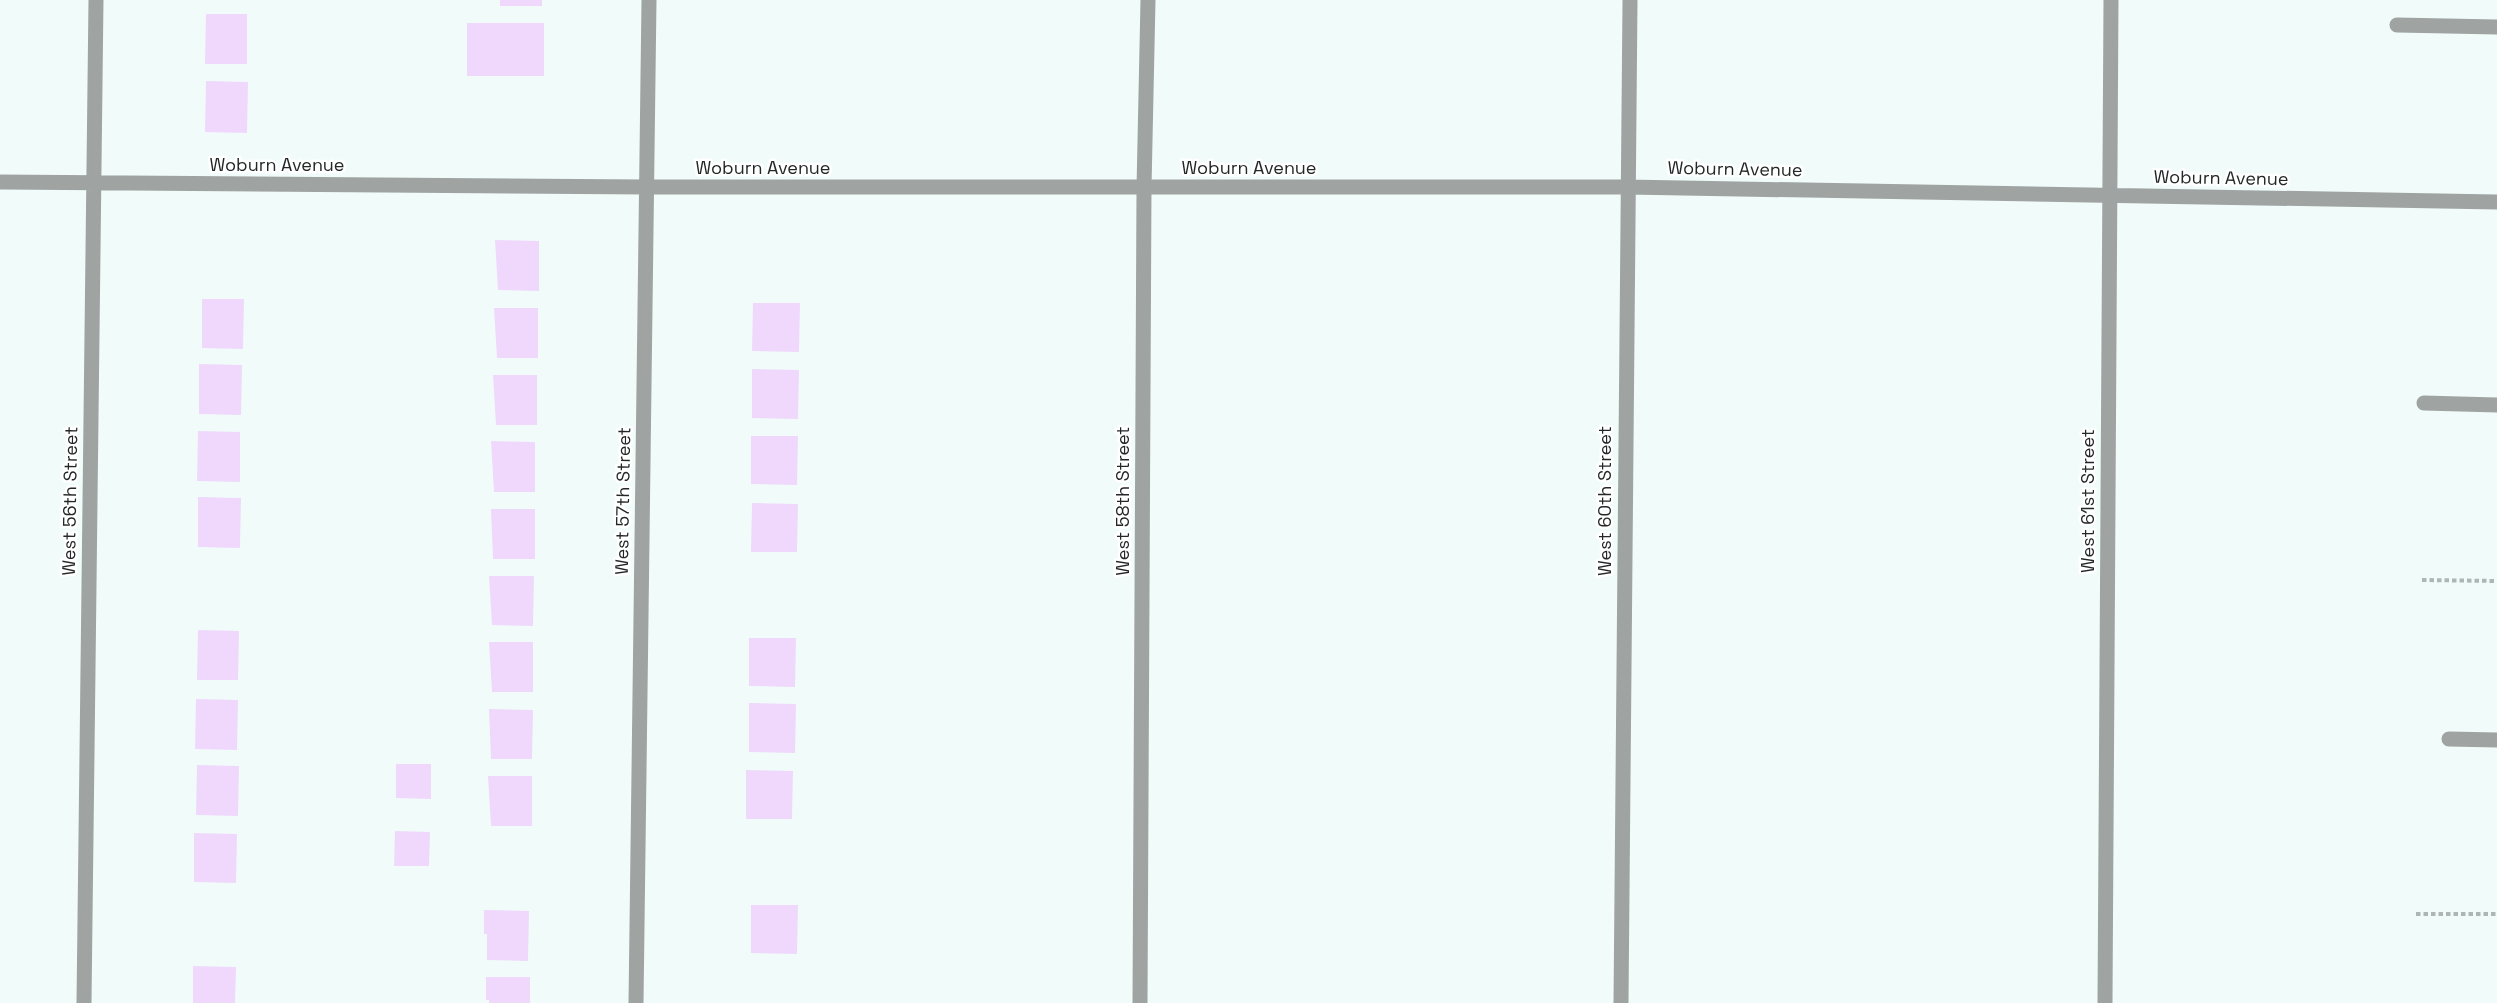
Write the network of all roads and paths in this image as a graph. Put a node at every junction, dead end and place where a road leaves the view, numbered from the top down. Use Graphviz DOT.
graph roads {
  1 [pos="96,0"];
  2 [pos="649,0"];
  3 [pos="1148,0"];
  4 [pos="1630,0"];
  5 [pos="2111,0"];
  6 [pos="2397,25"];
  7 [pos="2497,27"];
  8 [pos="0,182"];
  9 [pos="94,183"];
  10 [pos="647,187"];
  11 [pos="1627,187"];
  12 [pos="1144,188"];
  13 [pos="2109,195"];
  14 [pos="2497,202"];
  15 [pos="2424,403"];
  16 [pos="2497,405"];
  17 [pos="2422,580"];
  18 [pos="2497,581"];
  19 [pos="2449,739"];
  20 [pos="2497,740"];
  21 [pos="2416,914"];
  22 [pos="2497,914"];
  23 [pos="84,1003"];
  24 [pos="636,1003"];
  25 [pos="1140,1003"];
  26 [pos="1621,1003"];
  27 [pos="2104,1003"];
  1 -- 9 [label="street, West 56th Street"];
  2 -- 10 [label="street, West 57th Street"];
  3 -- 12 [label="street, West 58th Street"];
  4 -- 11 [label="street, West 60th Street"];
  5 -- 13 [label="street, West 61st Street"];
  6 -- 7 [label="street"];
  8 -- 9 [label="street, Woburn Avenue"];
  9 -- 10 [label="street, Woburn Avenue"];
  9 -- 23 [label="street, West 56th Street"];
  10 -- 12 [label="street, Woburn Avenue"];
  10 -- 24 [label="street, West 57th Street"];
  11 -- 12 [label="street, Woburn Avenue"];
  11 -- 13 [label="street, Woburn Avenue"];
  11 -- 26 [label="street, West 60th Street"];
  12 -- 25 [label="street, West 58th Street"];
  13 -- 14 [label="street, Woburn Avenue"];
  13 -- 27 [label="street, West 61st Street"];
  15 -- 16 [label="street"];
  17 -- 18 [label="path"];
  19 -- 20 [label="street"];
  21 -- 22 [label="path"];
}
